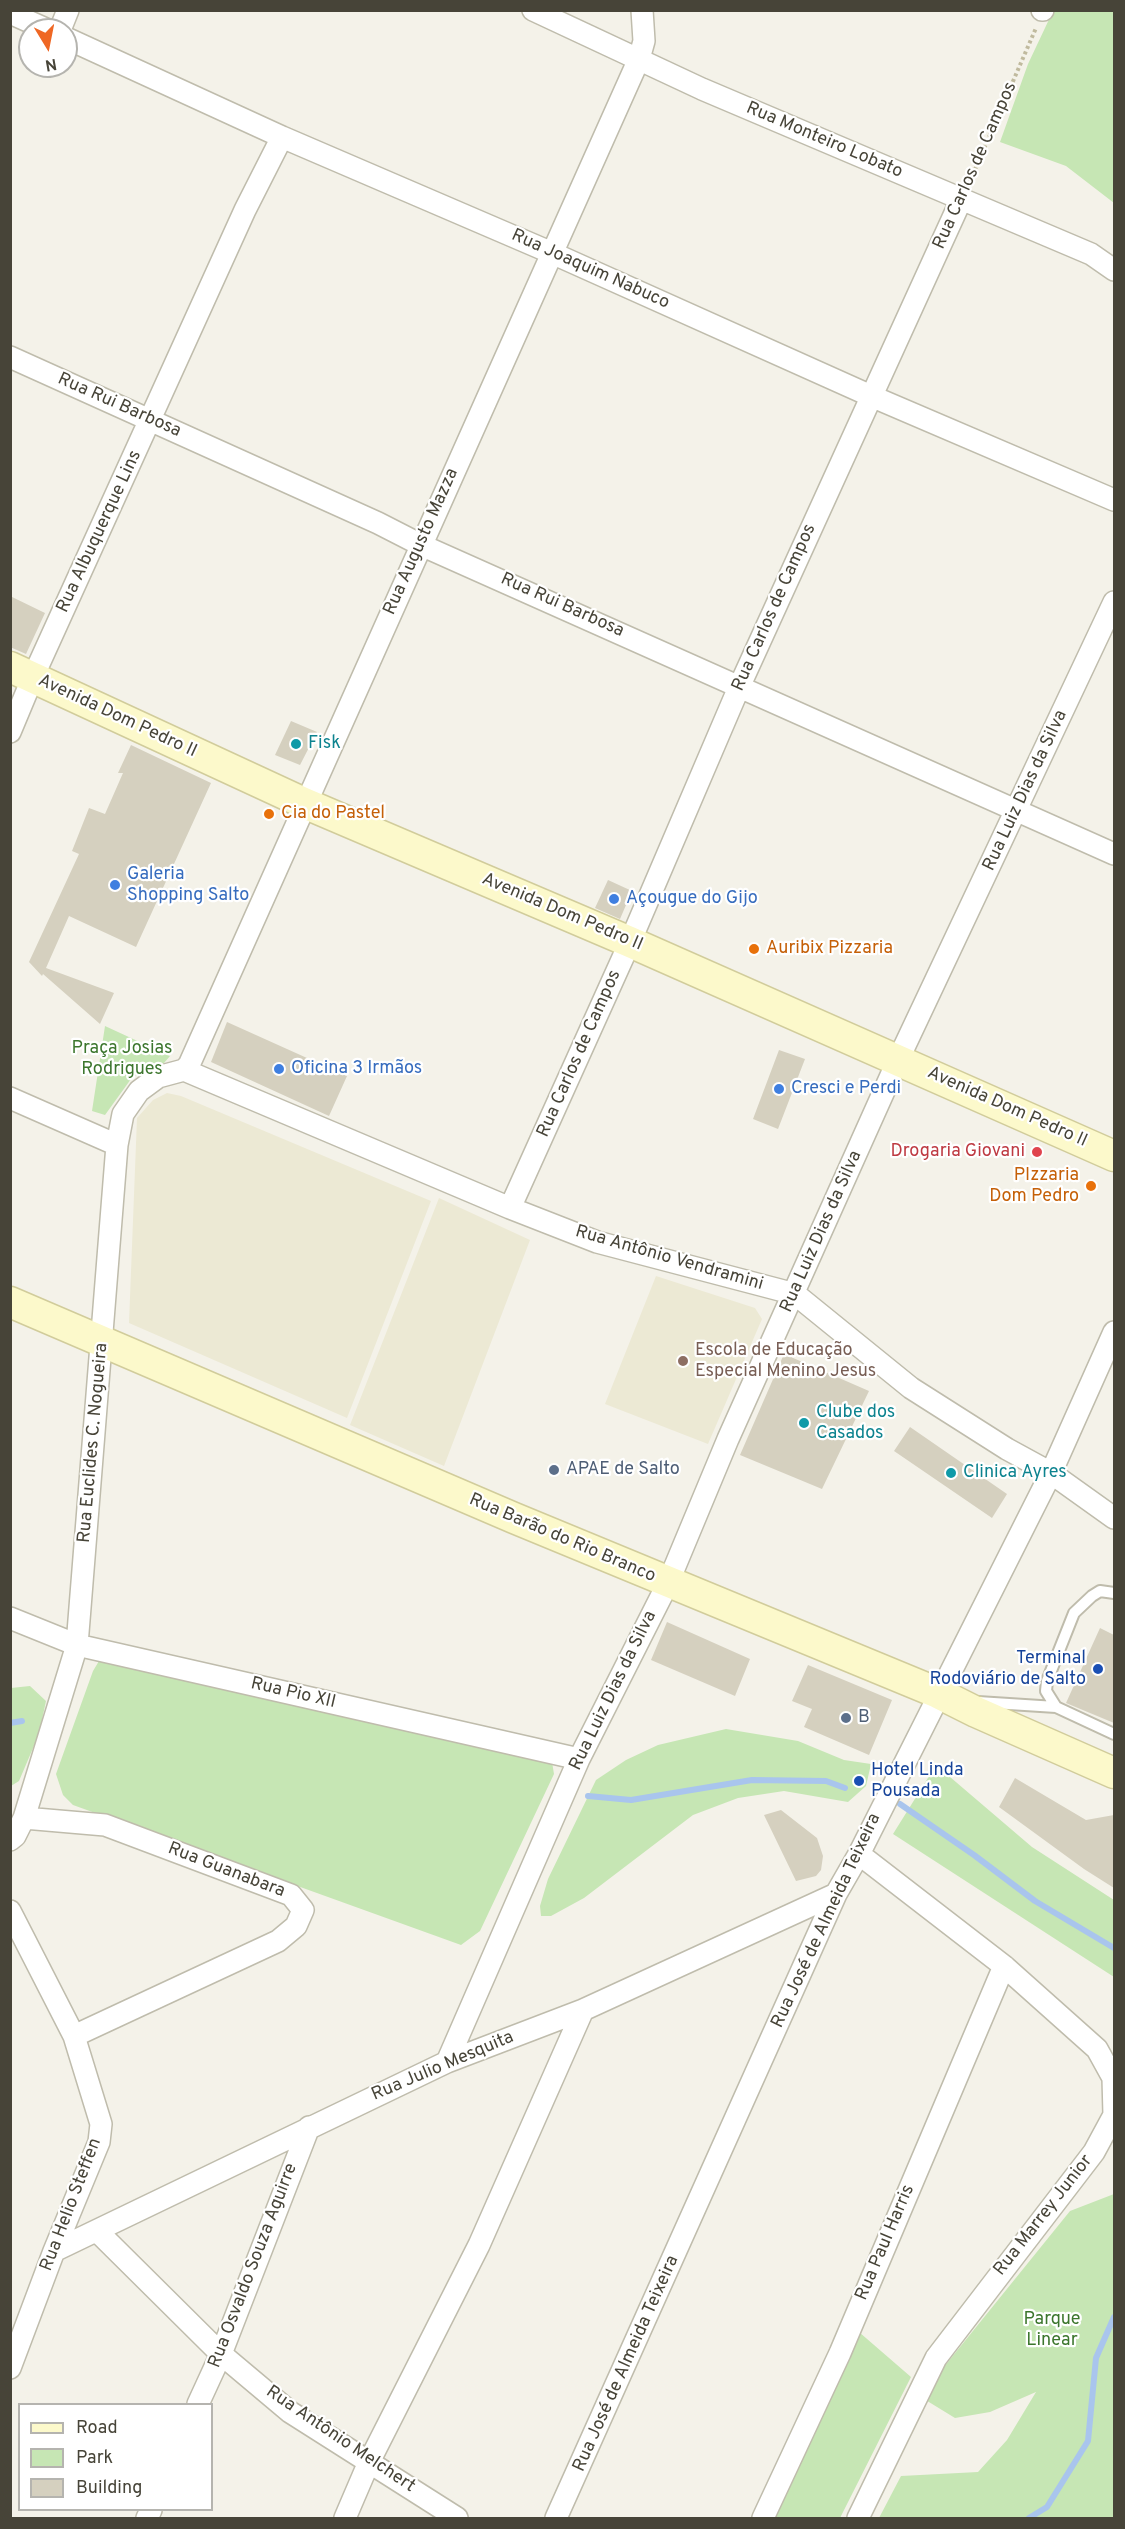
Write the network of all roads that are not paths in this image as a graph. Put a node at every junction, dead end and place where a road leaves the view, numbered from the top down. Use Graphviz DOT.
graph roads {
  1 [pos="533,10"];
  2 [pos="642,10"];
  3 [pos="78,43"];
  4 [pos="639,59"];
  5 [pos="282,136"];
  6 [pos="962,200"];
  7 [pos="552,252"];
  8 [pos="1114,270"];
  9 [pos="10,357"];
  10 [pos="872,396"];
  11 [pos="151,420"];
  12 [pos="1114,500"];
  13 [pos="421,545"];
  14 [pos="1114,602"];
  15 [pos="22,672"];
  16 [pos="740,685"];
  17 [pos="10,732"];
  18 [pos="304,803"];
  19 [pos="1016,810"];
  20 [pos="1114,854"];
  21 [pos="630,942"];
  22 [pos="898,1060"];
  23 [pos="184,1070"];
  24 [pos="10,1098"];
  25 [pos="117,1145"];
  26 [pos="1114,1156"];
  27 [pos="510,1208"];
  28 [pos="795,1294"];
  29 [pos="10,1302"];
  30 [pos="1114,1332"];
  31 [pos="102,1342"];
  32 [pos="1051,1473"];
  33 [pos="1114,1518"];
  34 [pos="668,1583"];
  35 [pos="1114,1593"];
  36 [pos="10,1618"];
  37 [pos="77,1645"];
  38 [pos="944,1697"];
  39 [pos="1056,1707"];
  40 [pos="1114,1734"];
  41 [pos="579,1759"];
  42 [pos="1114,1773"];
  43 [pos="24,1818"];
  44 [pos="10,1840"];
  45 [pos="858,1854"];
  46 [pos="836,1894"];
  47 [pos="10,1911"];
  48 [pos="1004,1966"];
  49 [pos="583,2010"];
  50 [pos="74,2036"];
  51 [pos="447,2062"];
  52 [pos="309,2127"];
  53 [pos="97,2231"];
  54 [pos="54,2251"];
  55 [pos="221,2354"];
  56 [pos="11,2364"];
  57 [pos="198,2403"];
  58 [pos="369,2462"];
  59 [pos="345,2518"];
  60 [pos="457,2518"];
  61 [pos="556,2518"];
  62 [pos="764,2518"];
  63 [pos="858,2518"];
  1 -- 4 [label="street, Rua Monteiro Lobato"];
  2 -- 4 [label="street, Rua Augusto Mazza"];
  3 -- 5 [label="street, Rua Joaquim Nabuco"];
  4 -- 6 [label="street, Rua Monteiro Lobato"];
  4 -- 7 [label="street, Rua Augusto Mazza"];
  5 -- 7 [label="street, Rua Joaquim Nabuco"];
  5 -- 11 [label="street, Rua Albuquerque Lins"];
  6 -- 8 [label="street, Rua Monteiro Lobato"];
  6 -- 10 [label="street, Rua Carlos de Campos"];
  7 -- 10 [label="street, Rua Joaquim Nabuco"];
  7 -- 13 [label="street, Rua Augusto Mazza"];
  9 -- 11 [label="street, Rua Rui Barbosa"];
  10 -- 12 [label="street, Rua Joaquim Nabuco"];
  10 -- 16 [label="street, Rua Carlos de Campos"];
  11 -- 13 [label="street, Rua Rui Barbosa"];
  11 -- 15 [label="street, Rua Albuquerque Lins"];
  13 -- 16 [label="street, Rua Rui Barbosa"];
  13 -- 18 [label="street, Rua Augusto Mazza"];
  14 -- 19 [label="street, Rua Luiz Dias da Silva"];
  15 -- 17 [label="street, Rua Albuquerque Lins"];
  15 -- 18 [label="main road, Avenida Dom Pedro II"];
  16 -- 19 [label="street, Rua Rui Barbosa"];
  16 -- 21 [label="street, Rua Carlos de Campos"];
  18 -- 21 [label="main road, Avenida Dom Pedro II"];
  18 -- 23 [label="street, Rua Augusto Mazza"];
  19 -- 20 [label="street, Rua Rui Barbosa"];
  19 -- 22 [label="street, Rua Luiz Dias da Silva"];
  21 -- 22 [label="main road, Avenida Dom Pedro II"];
  21 -- 27 [label="street, Rua Carlos de Campos"];
  22 -- 26 [label="main road, Avenida Dom Pedro II"];
  22 -- 28 [label="street, Rua Luiz Dias da Silva"];
  23 -- 25 [label="street, Rua Euclides C. Nogueira"];
  23 -- 27 [label="street, Rua Antônio Vendramini"];
  24 -- 25 [label="street"];
  25 -- 31 [label="street, Rua Euclides C. Nogueira"];
  27 -- 28 [label="street, Rua Antônio Vendramini"];
  28 -- 32 [label="street, Rua Antônio Vendramini"];
  28 -- 34 [label="street, Rua Luiz Dias da Silva"];
  29 -- 31 [label="main road, Rua Barão do Rio Branco"];
  30 -- 32 [label="street, Rua José de Almeida Teixeira"];
  31 -- 34 [label="main road, Rua Barão do Rio Branco"];
  31 -- 37 [label="street, Rua Euclides C. Nogueira"];
  32 -- 33 [label="street, Rua Antônio Vendramini"];
  32 -- 38 [label="street, Rua José de Almeida Teixeira"];
  34 -- 38 [label="main road, Rua Barão do Rio Branco"];
  34 -- 41 [label="street, Rua Luiz Dias da Silva"];
  35 -- 39 [label="lane"];
  36 -- 37 [label="street, Rua Pio XII"];
  37 -- 41 [label="street, Rua Pio XII"];
  37 -- 43 [label="street, Rua Euclides C. Nogueira"];
  38 -- 39 [label="lane"];
  38 -- 42 [label="main road, Rua Barão do Rio Branco"];
  38 -- 45 [label="street, Rua José de Almeida Teixeira"];
  39 -- 40 [label="lane"];
  41 -- 51 [label="street, Rua Luiz Dias da Silva"];
  43 -- 44 [label="street, Rua Euclides C. Nogueira"];
  43 -- 50 [label="street, Rua Guanabara"];
  45 -- 46 [label="street, Rua José de Almeida Teixeira"];
  45 -- 48 [label="street, Rua Marrey Junior"];
  46 -- 49 [label="street, Rua Julio Mesquita"];
  46 -- 61 [label="street, Rua José de Almeida Teixeira"];
  47 -- 50 [label="street, Rua Helio Steffen"];
  48 -- 62 [label="street, Rua Paul Harris"];
  48 -- 63 [label="street, Rua Marrey Junior"];
  49 -- 51 [label="street, Rua Julio Mesquita"];
  49 -- 58 [label="street"];
  50 -- 54 [label="street, Rua Helio Steffen"];
  51 -- 52 [label="street, Rua Julio Mesquita"];
  52 -- 53 [label="street, Rua Julio Mesquita"];
  52 -- 55 [label="street, Rua Osvaldo Souza Aguirre"];
  53 -- 54 [label="street, Rua Julio Mesquita"];
  53 -- 55 [label="street, Rua Antônio Melchert"];
  54 -- 56 [label="street, Rua Helio Steffen"];
  55 -- 57 [label="street, Rua Osvaldo Souza Aguirre"];
  55 -- 58 [label="street, Rua Antônio Melchert"];
  58 -- 59 [label="street"];
  58 -- 60 [label="street, Rua Antônio Melchert"];
}
